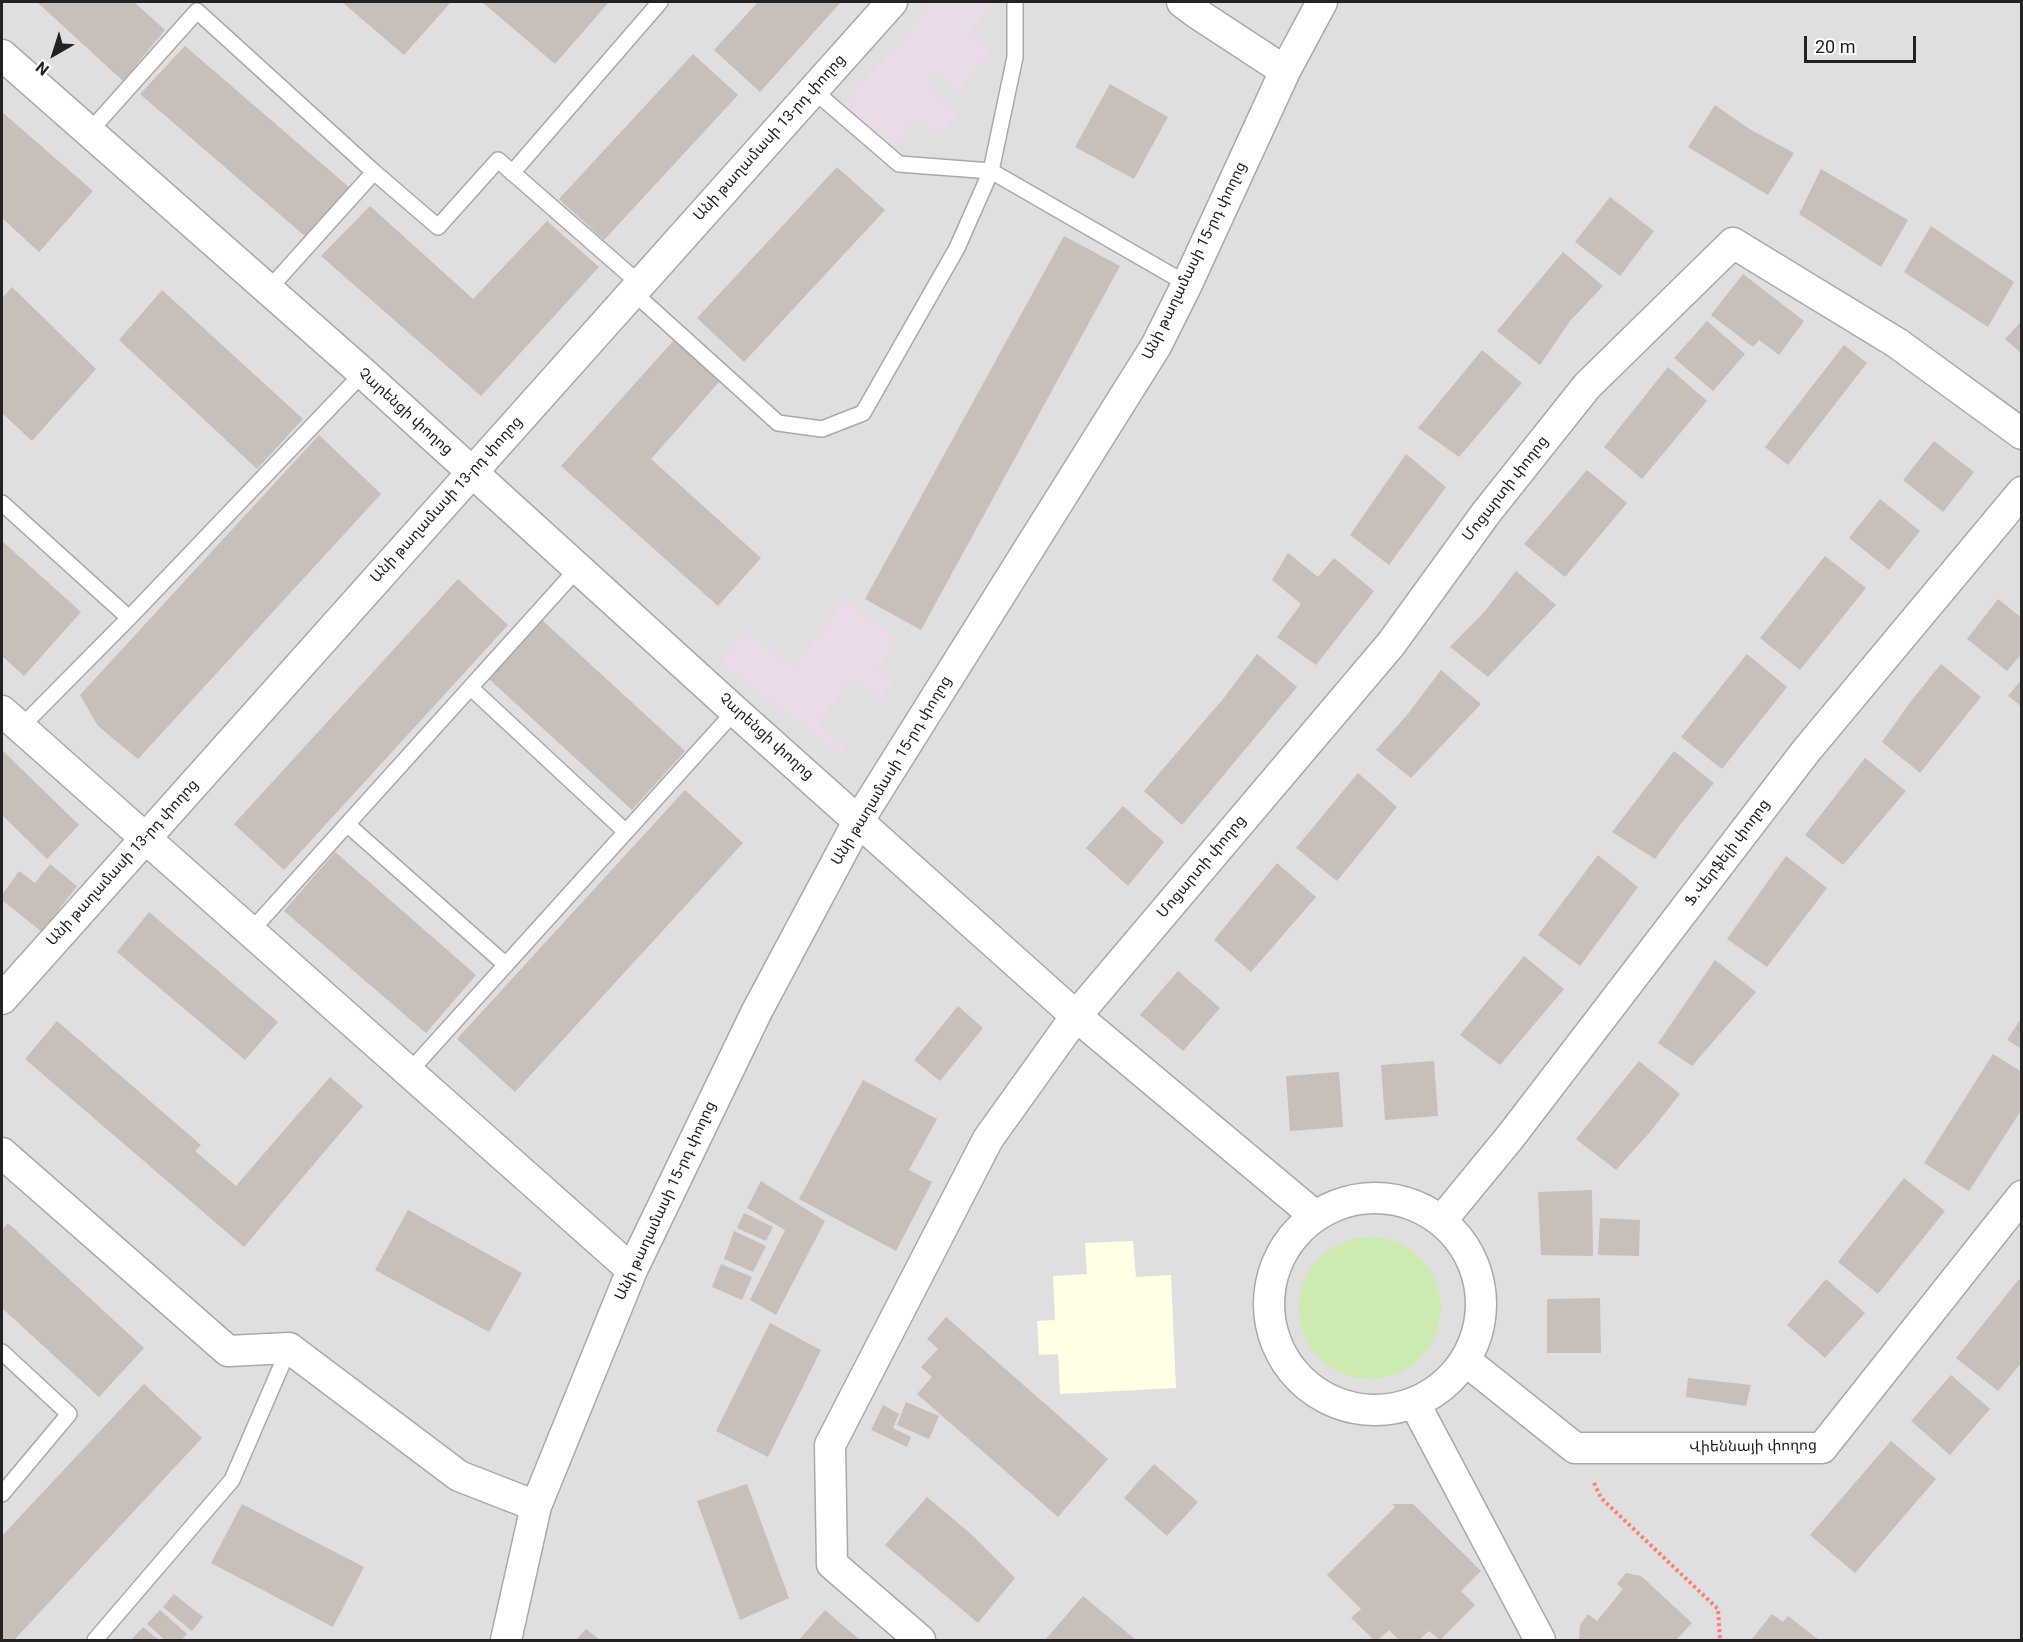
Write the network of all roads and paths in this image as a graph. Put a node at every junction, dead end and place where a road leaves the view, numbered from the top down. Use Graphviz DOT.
graph roads {
  1 [pos="660,2"];
  2 [pos="892,2"];
  3 [pos="1015,2"];
  4 [pos="1322,2"];
  5 [pos="1196,6"];
  6 [pos="2,54"];
  7 [pos="1285,71"];
  8 [pos="813,90"];
  9 [pos="90,131"];
  10 [pos="991,171"];
  11 [pos="374,172"];
  12 [pos="512,173"];
  13 [pos="1187,284"];
  14 [pos="636,288"];
  15 [pos="268,290"];
  16 [pos="363,373"];
  17 [pos="2022,434"];
  18 [pos="472,472"];
  19 [pos="2022,492"];
  20 [pos="2,503"];
  21 [pos="579,567"];
  22 [pos="129,618"];
  23 [pos="471,688"];
  24 [pos="735,711"];
  25 [pos="11,719"];
  26 [pos="859,820"];
  27 [pos="348,825"];
  28 [pos="627,832"];
  29 [pos="145,838"];
  30 [pos="250,932"];
  31 [pos="506,965"];
  32 [pos="2,999"];
  33 [pos="1076,1016"];
  34 [pos="409,1072"];
  35 [pos="2,1153"];
  36 [pos="2022,1196"];
  37 [pos="1314,1215"];
  38 [pos="1442,1220"];
  39 [pos="632,1270"];
  40 [pos="289,1348"];
  41 [pos="2,1352"];
  42 [pos="1466,1361"];
  43 [pos="1415,1404"];
  44 [pos="1575,1448"];
  45 [pos="2,1494"];
  46 [pos="536,1506"];
  47 [pos="95,1641"];
  48 [pos="506,1641"];
  49 [pos="920,1641"];
  50 [pos="1540,1641"];
  51 [pos="1720,1641"];
  1 -- 12 [label="lane"];
  2 -- 8 [label="street, Անի թաղամասի 13-րդ փողոց"];
  3 -- 10 [label="lane"];
  4 -- 7 [label="street, Անի թաղամասի 15-րդ փողոց"];
  5 -- 7 [label="street"];
  6 -- 9 [label="street, Չարենցի փողոց"];
  7 -- 13 [label="street, Անի թաղամասի 15-րդ փողոց"];
  8 -- 10 [label="lane"];
  8 -- 14 [label="street, Անի թաղամասի 13-րդ փողոց"];
  9 -- 11 [label="lane"];
  9 -- 15 [label="street, Չարենցի փողոց"];
  10 -- 13 [label="lane"];
  10 -- 14 [label="lane"];
  11 -- 12 [label="lane"];
  11 -- 15 [label="lane"];
  12 -- 14 [label="lane"];
  13 -- 26 [label="street, Անի թաղամասի 15-րդ փողոց"];
  14 -- 18 [label="street, Անի թաղամասի 13-րդ փողոց"];
  15 -- 16 [label="street, Չարենցի փողոց"];
  16 -- 18 [label="street, Չարենցի փողոց"];
  16 -- 22 [label="lane"];
  17 -- 33 [label="street, Մոցարտի փողոց"];
  18 -- 21 [label="street, Չարենցի փողոց"];
  18 -- 29 [label="street, Անի թաղամասի 13-րդ փողոց"];
  19 -- 38 [label="street, Ֆ.Վերֆելի փողոց"];
  20 -- 22 [label="lane"];
  21 -- 23 [label="lane"];
  21 -- 24 [label="street, Չարենցի փողոց"];
  22 -- 25 [label="lane"];
  23 -- 27 [label="lane"];
  23 -- 28 [label="lane"];
  24 -- 26 [label="street, Չարենցի փողոց"];
  24 -- 28 [label="lane"];
  25 -- 29 [label="street"];
  26 -- 33 [label="street, Չարենցի փողոց"];
  26 -- 39 [label="street, Անի թաղամասի 15-րդ փողոց"];
  27 -- 30 [label="lane"];
  27 -- 31 [label="lane"];
  28 -- 31 [label="lane"];
  29 -- 30 [label="street"];
  29 -- 32 [label="street, Անի թաղամասի 13-րդ փողոց"];
  30 -- 34 [label="street"];
  31 -- 34 [label="lane"];
  33 -- 37 [label="street, Չարենցի փողոց"];
  33 -- 49 [label="street"];
  34 -- 39 [label="street"];
  35 -- 40 [label="street"];
  36 -- 44 [label="street, Վիեննայի փողոց"];
  37 -- 38 [label="street"];
  37 -- 43 [label="street"];
  38 -- 42 [label="street"];
  39 -- 46 [label="street, Անի թաղամասի 15-րդ փողոց"];
  40 -- 46 [label="street"];
  40 -- 47 [label="lane"];
  41 -- 45 [label="lane"];
  42 -- 43 [label="street"];
  42 -- 44 [label="street"];
  43 -- 50 [label="street"];
  44 -- 51 [label="path"];
  46 -- 48 [label="street, Անի թաղամասի 15-րդ փողոց"];
}
